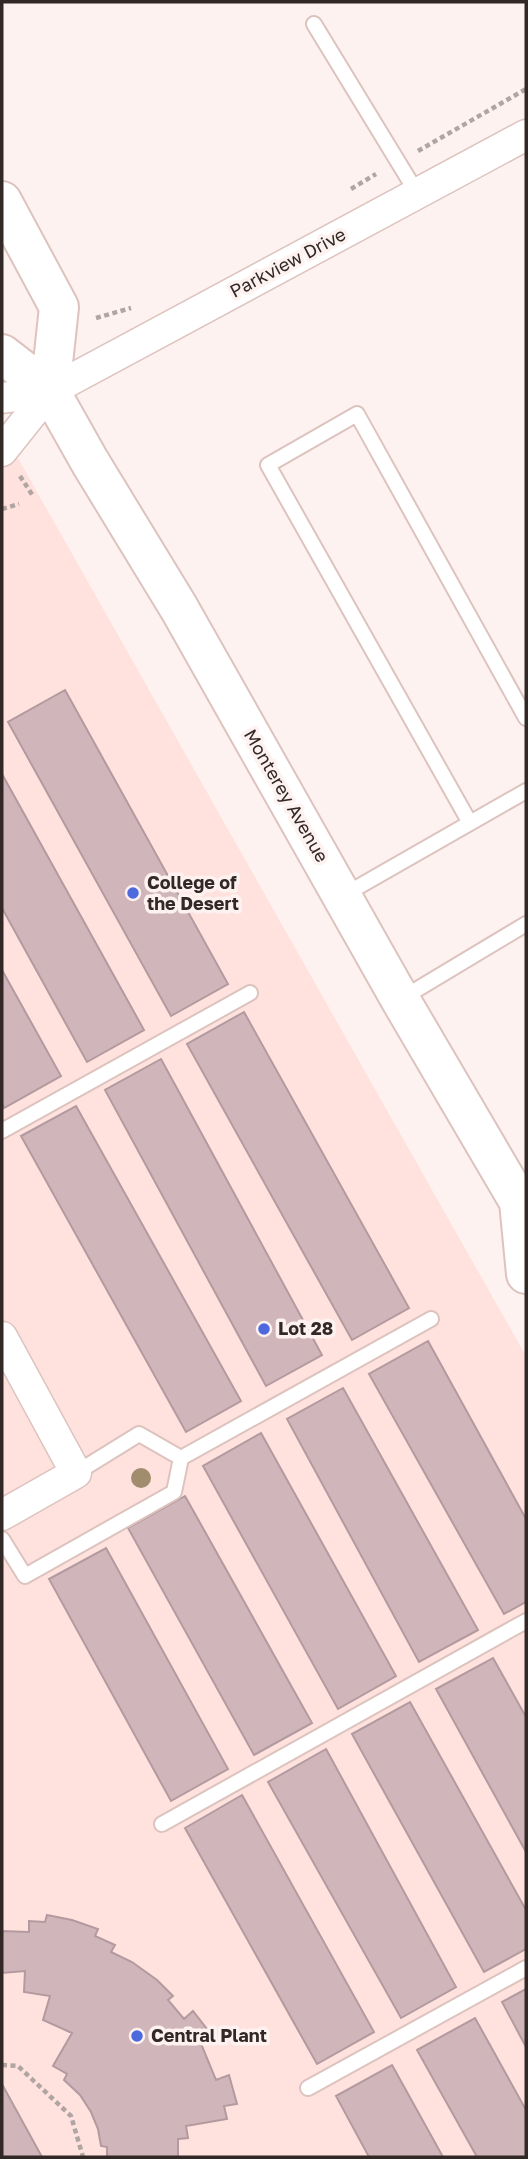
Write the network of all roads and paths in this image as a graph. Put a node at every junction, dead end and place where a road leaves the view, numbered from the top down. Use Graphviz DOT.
graph roads {
  1 [pos="314,24"];
  2 [pos="526,89"];
  3 [pos="486,112"];
  4 [pos="526,135"];
  5 [pos="418,194"];
  6 [pos="2,201"];
  7 [pos="2,354"];
  8 [pos="50,391"];
  9 [pos="2,398"];
  10 [pos="2,451"];
  11 [pos="19,505"];
  12 [pos="2,509"];
  13 [pos="526,718"];
  14 [pos="526,791"];
  15 [pos="470,823"];
  16 [pos="342,896"];
  17 [pos="526,925"];
  18 [pos="250,993"];
  19 [pos="400,999"];
  20 [pos="2,1131"];
  21 [pos="523,1204"];
  22 [pos="526,1274"];
  23 [pos="431,1319"];
  24 [pos="2,1336"];
  25 [pos="181,1458"];
  26 [pos="76,1473"];
  27 [pos="2,1515"];
  28 [pos="2,1539"];
  29 [pos="526,1621"];
  30 [pos="162,1824"];
  31 [pos="526,1968"];
  32 [pos="2,2065"];
  33 [pos="308,2088"];
  34 [pos="83,2157"];
  1 -- 5 [label="lane"];
  2 -- 3 [label="path"];
  4 -- 5 [label="street, Parkview Drive"];
  5 -- 8 [label="street, Parkview Drive"];
  6 -- 8 [label="main road"];
  7 -- 8 [label="main road, Monterey Avenue"];
  8 -- 9 [label="street"];
  8 -- 10 [label="street"];
  8 -- 16 [label="main road, Monterey Avenue"];
  11 -- 12 [label="path"];
  13 -- 15 [label="lane"];
  14 -- 15 [label="lane"];
  15 -- 16 [label="lane"];
  16 -- 19 [label="main road, Monterey Avenue"];
  17 -- 19 [label="lane"];
  18 -- 20 [label="lane"];
  19 -- 21 [label="main road, Monterey Avenue"];
  21 -- 22 [label="main road, Monterey Avenue"];
  23 -- 25 [label="lane"];
  24 -- 26 [label="street"];
  25 -- 26 [label="lane"];
  25 -- 28 [label="lane"];
  26 -- 27 [label="street"];
  29 -- 30 [label="lane"];
  31 -- 33 [label="lane"];
  32 -- 34 [label="path"];
}
